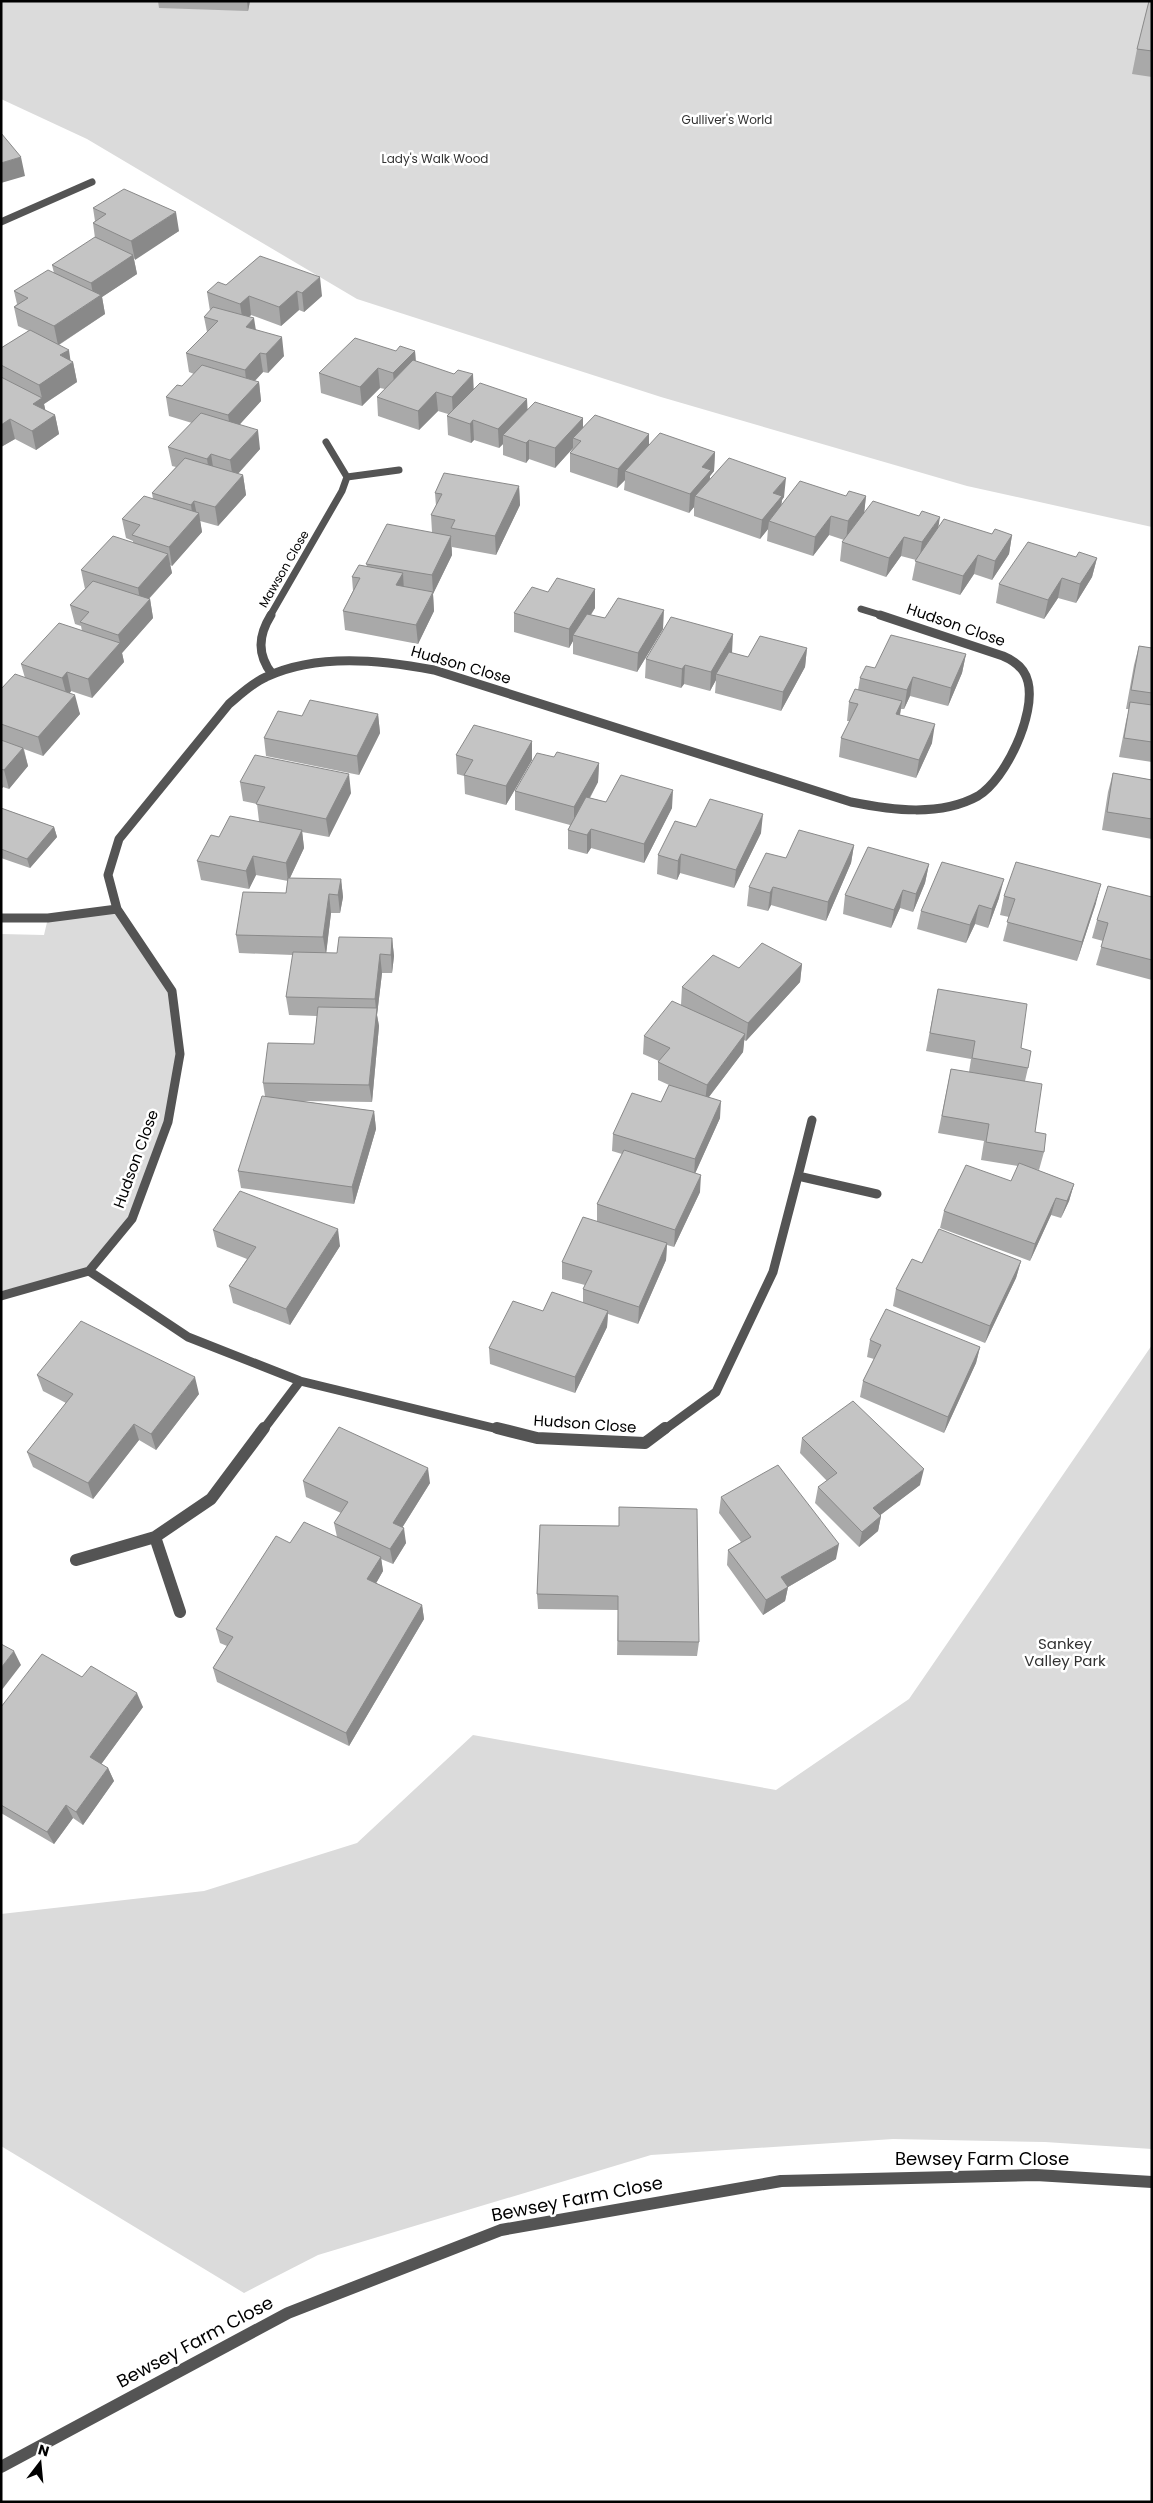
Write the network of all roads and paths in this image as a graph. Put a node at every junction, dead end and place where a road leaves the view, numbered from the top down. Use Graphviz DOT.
graph roads {
  1 [pos="92,182"];
  2 [pos="1,222"];
  3 [pos="326,442"];
  4 [pos="399,470"];
  5 [pos="347,477"];
  6 [pos="862,609"];
  7 [pos="272,674"];
  8 [pos="117,909"];
  9 [pos="1,918"];
  10 [pos="812,1120"];
  11 [pos="798,1176"];
  12 [pos="876,1194"];
  13 [pos="89,1271"];
  14 [pos="1,1296"];
  15 [pos="300,1381"];
  16 [pos="155,1537"];
  17 [pos="76,1560"];
  18 [pos="180,1612"];
  19 [pos="1152,2182"];
  20 [pos="1,2466"];
  1 -- 2 [label="street"];
  3 -- 5 [label="street"];
  4 -- 5 [label="street"];
  5 -- 7 [label="street, Mawson Close"];
  6 -- 7 [label="street, Hudson Close"];
  7 -- 8 [label="street, Hudson Close"];
  8 -- 9 [label="street"];
  8 -- 13 [label="street, Hudson Close"];
  10 -- 11 [label="street, Hudson Close"];
  11 -- 12 [label="street"];
  11 -- 15 [label="street, Hudson Close"];
  13 -- 14 [label="street"];
  13 -- 15 [label="street, Hudson Close"];
  15 -- 16 [label="street"];
  16 -- 17 [label="street"];
  16 -- 18 [label="street"];
  19 -- 20 [label="street, Bewsey Farm Close"];
}
